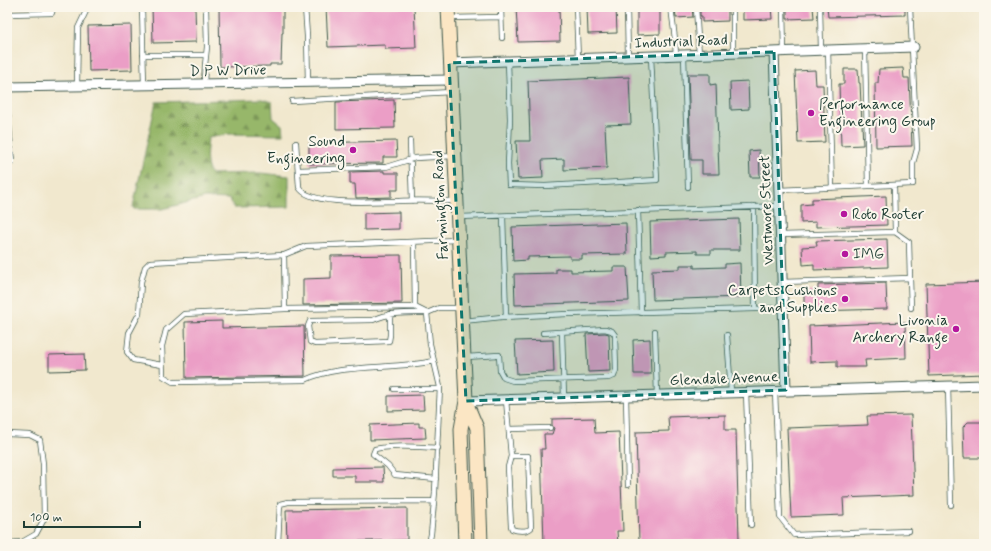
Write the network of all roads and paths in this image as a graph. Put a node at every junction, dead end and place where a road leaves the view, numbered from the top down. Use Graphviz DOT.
graph roads {
  1 [pos="53,7"];
  2 [pos="88,7"];
  3 [pos="142,7"];
  4 [pos="206,7"];
  5 [pos="305,7"];
  6 [pos="501,7"];
  7 [pos="576,7"];
  8 [pos="627,7"];
  9 [pos="671,7"];
  10 [pos="696,7"];
  11 [pos="733,7"];
  12 [pos="782,7"];
  13 [pos="820,7"];
  14 [pos="910,7"];
  15 [pos="448,13"];
  16 [pos="7,14"];
  17 [pos="501,17"];
  18 [pos="502,38"];
  19 [pos="913,47"];
  20 [pos="865,49"];
  21 [pos="825,50"];
  22 [pos="774,52"];
  23 [pos="784,52"];
  24 [pos="734,54"];
  25 [pos="143,55"];
  26 [pos="206,55"];
  27 [pos="699,55"];
  28 [pos="651,56"];
  29 [pos="680,56"];
  30 [pos="628,57"];
  31 [pos="578,59"];
  32 [pos="508,61"];
  33 [pos="449,63"];
  34 [pos="308,83"];
  35 [pos="204,84"];
  36 [pos="144,85"];
  37 [pos="77,86"];
  38 [pos="450,86"];
  39 [pos="7,87"];
  40 [pos="292,101"];
  41 [pos="7,113"];
  42 [pos="410,141"];
  43 [pos="296,143"];
  44 [pos="454,156"];
  45 [pos="410,159"];
  46 [pos="7,166"];
  47 [pos="298,170"];
  48 [pos="894,185"];
  49 [pos="868,186"];
  50 [pos="688,187"];
  51 [pos="832,188"];
  52 [pos="779,190"];
  53 [pos="412,200"];
  54 [pos="456,201"];
  55 [pos="754,206"];
  56 [pos="780,206"];
  57 [pos="638,210"];
  58 [pos="503,216"];
  59 [pos="457,217"];
  60 [pos="895,232"];
  61 [pos="780,235"];
  62 [pos="458,240"];
  63 [pos="414,243"];
  64 [pos="284,255"];
  65 [pos="910,278"];
  66 [pos="782,282"];
  67 [pos="415,307"];
  68 [pos="783,308"];
  69 [pos="911,308"];
  70 [pos="286,309"];
  71 [pos="756,309"];
  72 [pos="426,313"];
  73 [pos="641,313"];
  74 [pos="390,314"];
  75 [pos="462,314"];
  76 [pos="506,317"];
  77 [pos="655,331"];
  78 [pos="562,332"];
  79 [pos="543,333"];
  80 [pos="727,335"];
  81 [pos="464,357"];
  82 [pos="434,361"];
  83 [pos="162,365"];
  84 [pos="564,380"];
  85 [pos="984,385"];
  86 [pos="948,386"];
  87 [pos="394,389"];
  88 [pos="440,389"];
  89 [pos="786,390"];
  90 [pos="775,391"];
  91 [pos="731,392"];
  92 [pos="746,392"];
  93 [pos="657,395"];
  94 [pos="626,396"];
  95 [pos="564,398"];
  96 [pos="506,400"];
  97 [pos="466,401"];
  98 [pos="550,428"];
  99 [pos="509,429"];
  100 [pos="7,434"];
  101 [pos="438,448"];
  102 [pos="511,456"];
  103 [pos="436,479"];
  104 [pos="628,485"];
  105 [pos="434,501"];
  106 [pos="951,505"];
  107 [pos="751,525"];
  108 [pos="909,531"];
  109 [pos="7,543"];
  110 [pos="279,544"];
  111 [pos="425,544"];
  112 [pos="465,544"];
  113 [pos="481,544"];
  1 -- 16 [label="lane"];
  2 -- 37 [label="lane"];
  3 -- 25 [label="lane"];
  4 -- 26 [label="lane"];
  5 -- 34 [label="lane"];
  6 -- 17 [label="lane"];
  7 -- 31 [label="lane"];
  8 -- 30 [label="lane"];
  9 -- 29 [label="lane"];
  10 -- 27 [label="lane"];
  11 -- 24 [label="lane"];
  12 -- 23 [label="lane"];
  13 -- 21 [label="lane"];
  14 -- 19 [label="lane"];
  15 -- 17 [label="lane"];
  15 -- 33 [label="main road, Farmington Road"];
  17 -- 18 [label="lane"];
  19 -- 20 [label="street, Industrial Road"];
  19 -- 48 [label="lane"];
  20 -- 21 [label="street, Industrial Road"];
  20 -- 49 [label="lane"];
  21 -- 23 [label="street, Industrial Road"];
  21 -- 51 [label="lane"];
  22 -- 23 [label="street, Industrial Road"];
  22 -- 24 [label="street, Industrial Road"];
  22 -- 52 [label="street, Westmore Street"];
  24 -- 27 [label="street, Industrial Road"];
  25 -- 26 [label="lane"];
  25 -- 36 [label="lane"];
  26 -- 35 [label="lane"];
  27 -- 29 [label="street, Industrial Road"];
  28 -- 29 [label="street, Industrial Road"];
  28 -- 30 [label="street, Industrial Road"];
  28 -- 32 [label="lane"];
  29 -- 50 [label="lane"];
  30 -- 31 [label="street, Industrial Road"];
  31 -- 32 [label="street, Industrial Road"];
  32 -- 33 [label="street, Industrial Road"];
  33 -- 38 [label="main road, Farmington Road"];
  34 -- 35 [label="street, D P W Drive"];
  34 -- 38 [label="street, D P W Drive"];
  35 -- 36 [label="street, D P W Drive"];
  36 -- 37 [label="street, D P W Drive"];
  37 -- 39 [label="street, D P W Drive"];
  38 -- 40 [label="lane"];
  38 -- 44 [label="main road, Farmington Road"];
  41 -- 46 [label="lane"];
  42 -- 45 [label="lane"];
  43 -- 47 [label="lane"];
  44 -- 45 [label="lane"];
  44 -- 54 [label="main road, Farmington Road"];
  45 -- 47 [label="lane"];
  45 -- 53 [label="lane"];
  47 -- 53 [label="lane"];
  48 -- 49 [label="lane"];
  48 -- 60 [label="lane"];
  49 -- 51 [label="lane"];
  51 -- 52 [label="lane"];
  52 -- 56 [label="street, Westmore Street"];
  53 -- 54 [label="lane"];
  54 -- 59 [label="main road, Farmington Road"];
  55 -- 56 [label="lane"];
  55 -- 57 [label="lane"];
  55 -- 71 [label="lane"];
  56 -- 61 [label="street, Westmore Street"];
  57 -- 58 [label="lane"];
  57 -- 73 [label="lane"];
  58 -- 59 [label="lane"];
  58 -- 76 [label="lane"];
  59 -- 62 [label="main road, Farmington Road"];
  60 -- 61 [label="lane"];
  60 -- 65 [label="lane"];
  61 -- 66 [label="street, Westmore Street"];
  62 -- 63 [label="lane"];
  62 -- 75 [label="main road, Farmington Road"];
  63 -- 64 [label="lane"];
  63 -- 67 [label="lane"];
  64 -- 70 [label="lane"];
  64 -- 83 [label="lane"];
  65 -- 66 [label="lane"];
  65 -- 69 [label="lane"];
  66 -- 68 [label="street, Westmore Street"];
  67 -- 70 [label="lane"];
  67 -- 72 [label="lane"];
  68 -- 71 [label="lane"];
  68 -- 89 [label="street, Westmore Street"];
  70 -- 83 [label="lane"];
  71 -- 73 [label="lane"];
  72 -- 74 [label="lane"];
  72 -- 75 [label="lane"];
  72 -- 82 [label="lane"];
  73 -- 76 [label="lane"];
  74 -- 74 [label="lane"];
  75 -- 76 [label="lane"];
  75 -- 81 [label="main road, Farmington Road"];
  77 -- 93 [label="lane"];
  78 -- 79 [label="lane"];
  78 -- 84 [label="lane"];
  78 -- 84 [label="lane"];
  80 -- 91 [label="lane"];
  81 -- 84 [label="lane"];
  81 -- 97 [label="main road, Farmington Road"];
  82 -- 83 [label="lane"];
  82 -- 88 [label="lane"];
  84 -- 95 [label="lane"];
  85 -- 86 [label="street, Glendale Avenue"];
  86 -- 89 [label="street, Glendale Avenue"];
  86 -- 106 [label="lane"];
  87 -- 88 [label="lane"];
  88 -- 101 [label="lane"];
  89 -- 90 [label="street, Glendale Avenue"];
  90 -- 92 [label="street, Glendale Avenue"];
  90 -- 108 [label="lane"];
  91 -- 92 [label="street, Glendale Avenue"];
  91 -- 93 [label="street, Glendale Avenue"];
  92 -- 107 [label="lane"];
  93 -- 94 [label="street, Glendale Avenue"];
  94 -- 95 [label="street, Glendale Avenue"];
  94 -- 104 [label="lane"];
  95 -- 96 [label="street, Glendale Avenue"];
  96 -- 97 [label="street, Glendale Avenue"];
  96 -- 99 [label="lane"];
  97 -- 112 [label="main road, Farmington Road"];
  97 -- 113 [label="main road, Farmington Road"];
  98 -- 99 [label="lane"];
  99 -- 102 [label="lane"];
  100 -- 109 [label="lane"];
  101 -- 103 [label="lane"];
  101 -- 103 [label="lane"];
  102 -- 102 [label="lane"];
  103 -- 105 [label="lane"];
  105 -- 110 [label="lane"];
  105 -- 111 [label="lane"];
}
